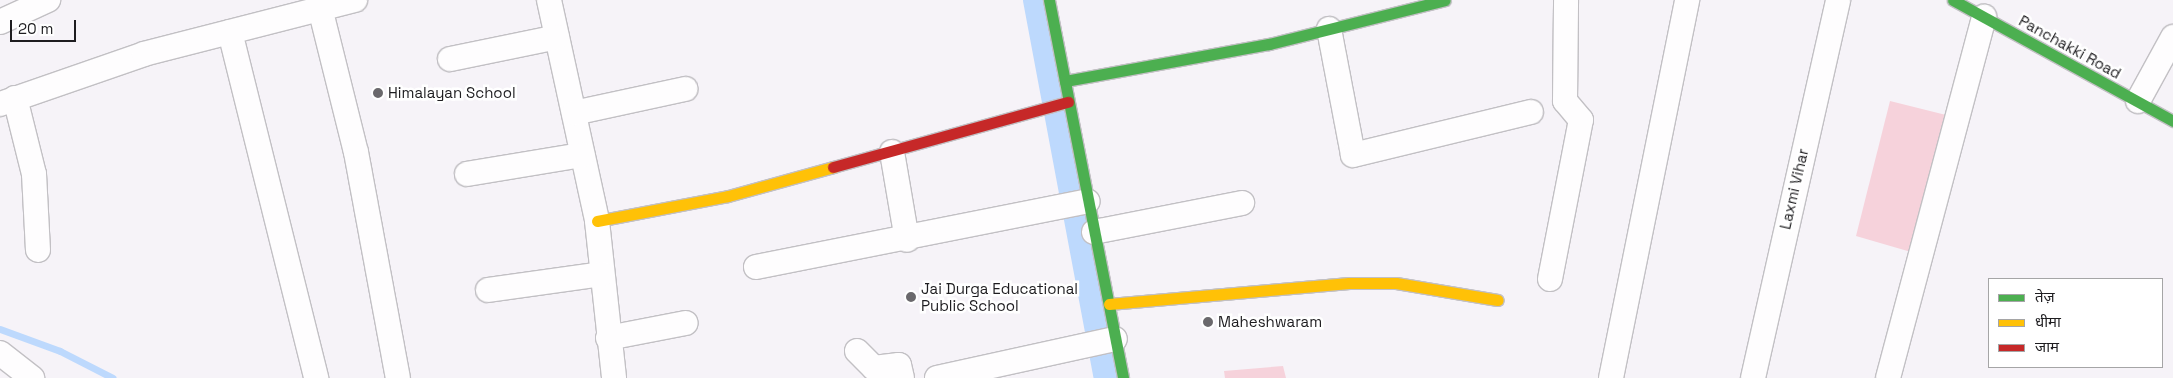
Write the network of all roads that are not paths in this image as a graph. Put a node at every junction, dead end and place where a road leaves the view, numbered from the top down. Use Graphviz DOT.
graph roads {
  1 [pos="48,0"];
  2 [pos="355,0"];
  3 [pos="549,0"];
  4 [pos="1049,0"];
  5 [pos="1445,0"];
  6 [pos="1566,0"];
  7 [pos="1687,0"];
  8 [pos="1838,0"];
  9 [pos="1953,0"];
  10 [pos="320,8"];
  11 [pos="1984,17"];
  12 [pos="0,22"];
  13 [pos="1329,29"];
  14 [pos="230,32"];
  15 [pos="557,37"];
  16 [pos="2173,37"];
  17 [pos="450,59"];
  18 [pos="1065,80"];
  19 [pos="685,89"];
  20 [pos="8,101"];
  21 [pos="2138,102"];
  22 [pos="1064,103"];
  23 [pos="1530,112"];
  24 [pos="574,113"];
  25 [pos="2173,120"];
  26 [pos="892,152"];
  27 [pos="582,155"];
  28 [pos="468,174"];
  29 [pos="1242,203"];
  30 [pos="1078,204"];
  31 [pos="596,221"];
  32 [pos="1094,232"];
  33 [pos="907,240"];
  34 [pos="38,250"];
  35 [pos="756,267"];
  36 [pos="602,274"];
  37 [pos="1550,280"];
  38 [pos="488,290"];
  39 [pos="1498,300"];
  40 [pos="1109,304"];
  41 [pos="686,323"];
  42 [pos="608,338"];
  43 [pos="1105,343"];
  44 [pos="857,351"];
  45 [pos="0,353"];
  46 [pos="28,376"];
  47 [pos="316,378"];
  48 [pos="398,378"];
  49 [pos="614,378"];
  50 [pos="902,378"];
  51 [pos="937,378"];
  52 [pos="1123,378"];
  53 [pos="1611,378"];
  54 [pos="1753,378"];
  55 [pos="1888,378"];
  1 -- 12 [label="street"];
  2 -- 10 [label="street"];
  3 -- 15 [label="street"];
  4 -- 18 [label="street"];
  5 -- 13 [label="street"];
  6 -- 37 [label="street"];
  7 -- 53 [label="street"];
  8 -- 54 [label="street, Laxmi Vihar"];
  9 -- 11 [label="street, Panchakki Road"];
  10 -- 14 [label="street"];
  10 -- 48 [label="street"];
  11 -- 21 [label="street, Panchakki Road"];
  11 -- 55 [label="street"];
  13 -- 18 [label="street"];
  13 -- 23 [label="street"];
  14 -- 20 [label="street"];
  14 -- 47 [label="street"];
  15 -- 17 [label="street"];
  15 -- 24 [label="street"];
  16 -- 21 [label="street"];
  18 -- 22 [label="street"];
  19 -- 24 [label="street"];
  20 -- 34 [label="street"];
  21 -- 25 [label="street, Panchakki Road"];
  22 -- 26 [label="street"];
  22 -- 30 [label="street"];
  24 -- 27 [label="street"];
  26 -- 31 [label="street"];
  26 -- 33 [label="street"];
  27 -- 28 [label="street"];
  27 -- 31 [label="street"];
  29 -- 32 [label="street"];
  30 -- 32 [label="street"];
  30 -- 33 [label="street"];
  31 -- 36 [label="street"];
  32 -- 40 [label="street"];
  33 -- 35 [label="street"];
  36 -- 38 [label="street"];
  36 -- 42 [label="street"];
  39 -- 40 [label="street"];
  40 -- 43 [label="street"];
  41 -- 42 [label="street"];
  42 -- 49 [label="street"];
  43 -- 51 [label="street"];
  43 -- 52 [label="street"];
  44 -- 50 [label="street"];
  45 -- 46 [label="street"];
}
